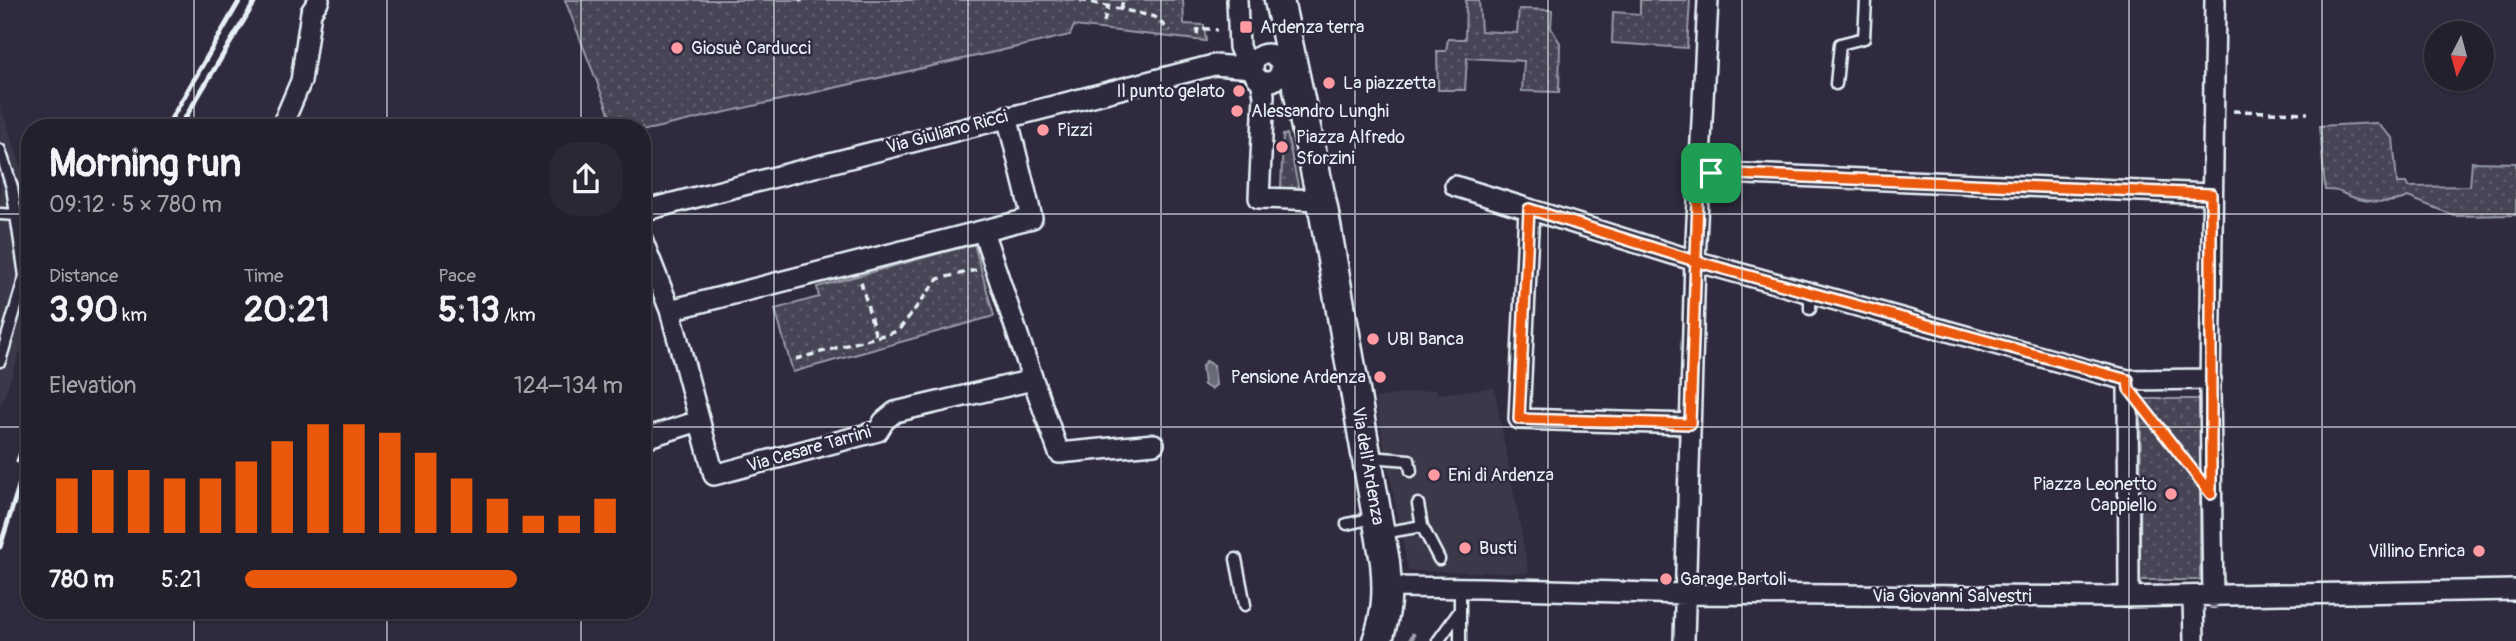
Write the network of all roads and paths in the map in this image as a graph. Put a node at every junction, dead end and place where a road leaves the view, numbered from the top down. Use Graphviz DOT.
graph roads {
  1 [pos="319,0"];
  2 [pos="1080,0"];
  3 [pos="1123,0"];
  4 [pos="1237,0"];
  5 [pos="1279,0"];
  6 [pos="1709,0"];
  7 [pos="1866,0"];
  8 [pos="2215,0"];
  9 [pos="1108,6"];
  10 [pos="1121,9"];
  11 [pos="1104,22"];
  12 [pos="1217,30"];
  13 [pos="1170,31"];
  14 [pos="1197,35"];
  15 [pos="1284,54"];
  16 [pos="1269,74"];
  17 [pos="1836,84"];
  18 [pos="2234,111"];
  19 [pos="2308,113"];
  20 [pos="1007,117"];
  21 [pos="285,119"];
  22 [pos="0,150"];
  23 [pos="1699,172"];
  24 [pos="1455,186"];
  25 [pos="2211,194"];
  26 [pos="1322,204"];
  27 [pos="651,209"];
  28 [pos="1529,209"];
  29 [pos="0,214"];
  30 [pos="17,215"];
  31 [pos="983,231"];
  32 [pos="21,246"];
  33 [pos="1695,261"];
  34 [pos="651,262"];
  35 [pos="856,263"];
  36 [pos="995,265"];
  37 [pos="21,290"];
  38 [pos="670,310"];
  39 [pos="876,337"];
  40 [pos="796,359"];
  41 [pos="0,361"];
  42 [pos="2211,379"];
  43 [pos="1033,380"];
  44 [pos="2128,384"];
  45 [pos="699,421"];
  46 [pos="1690,424"];
  47 [pos="651,436"];
  48 [pos="1154,444"];
  49 [pos="1365,457"];
  50 [pos="1411,471"];
  51 [pos="2211,494"];
  52 [pos="1418,504"];
  53 [pos="1347,524"];
  54 [pos="1379,525"];
  55 [pos="1422,526"];
  56 [pos="1236,559"];
  57 [pos="1439,559"];
  58 [pos="1388,587"];
  59 [pos="1460,587"];
  60 [pos="2516,590"];
  61 [pos="1685,594"];
  62 [pos="2129,597"];
  63 [pos="2193,597"];
  64 [pos="2213,597"];
  65 [pos="1245,605"];
  66 [pos="1459,611"];
  67 [pos="1377,641"];
  68 [pos="1438,641"];
  69 [pos="1460,641"];
  70 [pos="1684,641"];
  71 [pos="2194,641"];
  1 -- 21 [label="street"];
  2 -- 9 [label="path"];
  3 -- 10 [label="path"];
  4 -- 16 [label="street"];
  5 -- 15 [label="main road"];
  6 -- 23 [label="street"];
  7 -- 17 [label="lane"];
  8 -- 25 [label="street"];
  9 -- 10 [label="path"];
  9 -- 11 [label="path"];
  10 -- 13 [label="path"];
  12 -- 14 [label="path"];
  15 -- 16 [label="main road"];
  15 -- 16 [label="street, Via Giuliano Ricci"];
  16 -- 20 [label="street, Via Giuliano Ricci"];
  16 -- 26 [label="main road"];
  16 -- 26 [label="street"];
  18 -- 19 [label="path"];
  20 -- 27 [label="street, Via Giuliano Ricci"];
  20 -- 31 [label="street"];
  22 -- 30 [label="lane"];
  23 -- 25 [label="street"];
  23 -- 33 [label="street"];
  24 -- 28 [label="street"];
  25 -- 42 [label="street"];
  26 -- 49 [label="main road, Via dell'Ardenza"];
  28 -- 33 [label="street"];
  28 -- 46 [label="street"];
  29 -- 30 [label="lane"];
  30 -- 32 [label="lane"];
  31 -- 35 [label="street"];
  31 -- 36 [label="street"];
  33 -- 44 [label="street"];
  33 -- 46 [label="street"];
  34 -- 38 [label="street, Via Cesare Tarrini"];
  35 -- 38 [label="street"];
  35 -- 39 [label="path"];
  36 -- 39 [label="path"];
  36 -- 43 [label="street"];
  37 -- 41 [label="lane"];
  38 -- 45 [label="street, Via Cesare Tarrini"];
  39 -- 40 [label="path"];
  42 -- 44 [label="street"];
  42 -- 51 [label="street"];
  43 -- 45 [label="street, Via Cesare Tarrini"];
  43 -- 48 [label="street"];
  44 -- 51 [label="path"];
  44 -- 62 [label="street"];
  45 -- 47 [label="street"];
  46 -- 61 [label="street"];
  49 -- 50 [label="lane"];
  49 -- 54 [label="main road, Via dell'Ardenza"];
  51 -- 64 [label="street"];
  52 -- 55 [label="lane"];
  53 -- 54 [label="lane"];
  54 -- 55 [label="lane"];
  54 -- 58 [label="main road, Via dell'Ardenza"];
  55 -- 57 [label="lane"];
  56 -- 65 [label="lane"];
  58 -- 59 [label="street, Via Giovanni Salvestri"];
  58 -- 67 [label="main road, Via dell'Ardenza"];
  59 -- 61 [label="street, Via Giovanni Salvestri"];
  59 -- 66 [label="lane"];
  60 -- 64 [label="street, Via Giovanni Salvestri"];
  61 -- 62 [label="street, Via Giovanni Salvestri"];
  61 -- 70 [label="street"];
  62 -- 63 [label="street, Via Giovanni Salvestri"];
  63 -- 64 [label="street, Via Giovanni Salvestri"];
  63 -- 71 [label="street"];
  66 -- 68 [label="lane"];
  66 -- 69 [label="lane"];
}
